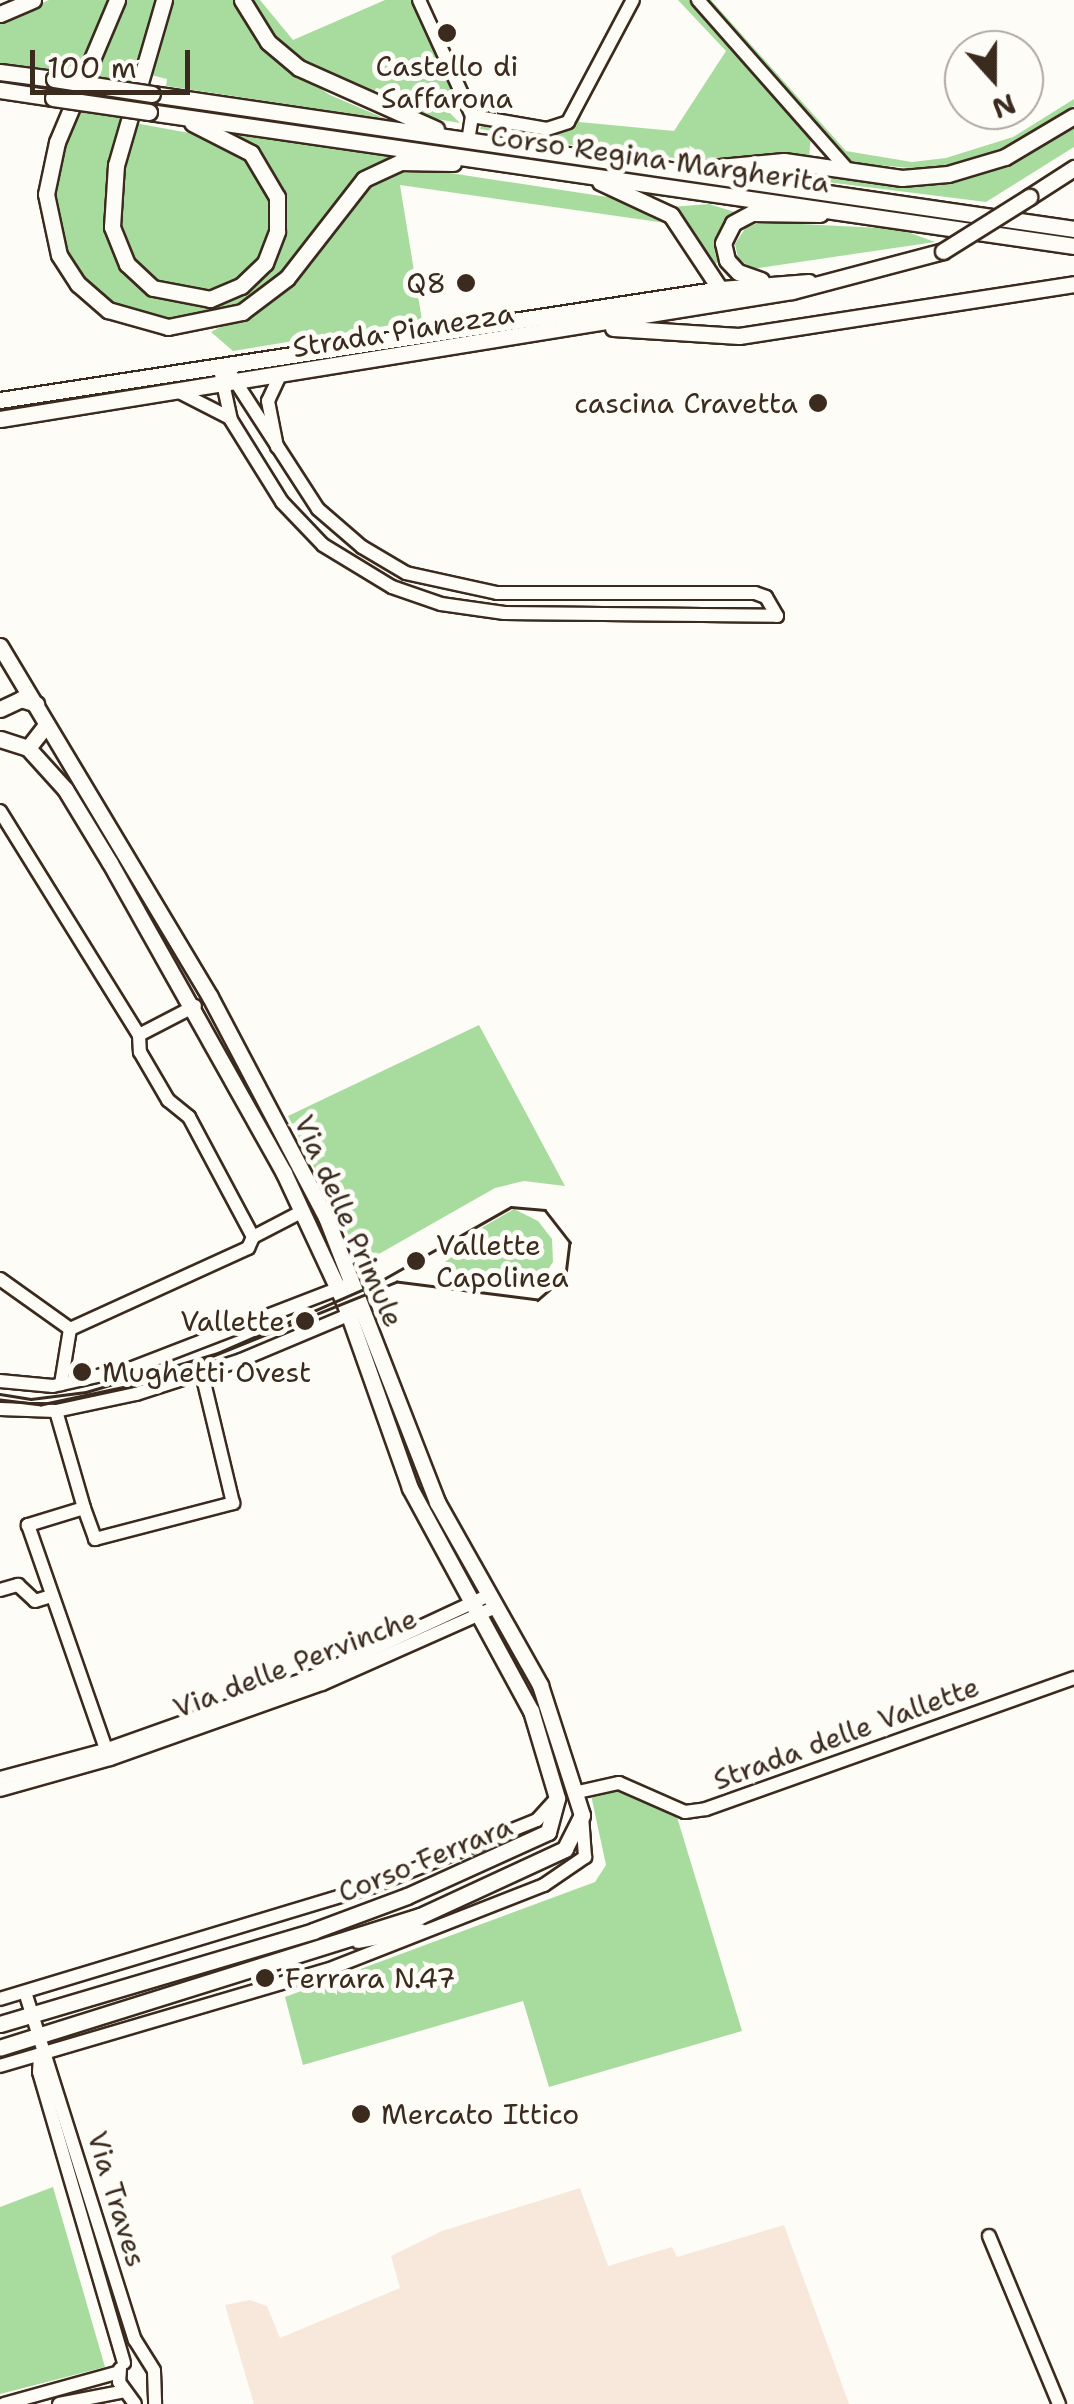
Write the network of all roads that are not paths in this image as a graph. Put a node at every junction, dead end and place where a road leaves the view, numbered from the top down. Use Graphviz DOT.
graph roads {
  1 [pos="34,0"];
  2 [pos="117,0"];
  3 [pos="164,0"];
  4 [pos="242,0"];
  5 [pos="419,0"];
  6 [pos="633,0"];
  7 [pos="698,0"];
  8 [pos="0,14"];
  9 [pos="0,72"];
  10 [pos="0,90"];
  11 [pos="170,114"];
  12 [pos="472,116"];
  13 [pos="1074,116"];
  14 [pos="818,135"];
  15 [pos="468,140"];
  16 [pos="492,161"];
  17 [pos="812,163"];
  18 [pos="1074,168"];
  19 [pos="668,169"];
  20 [pos="848,169"];
  21 [pos="592,177"];
  22 [pos="1074,182"];
  23 [pos="1051,184"];
  24 [pos="844,212"];
  25 [pos="1074,220"];
  26 [pos="1048,223"];
  27 [pos="1074,229"];
  28 [pos="1074,246"];
  29 [pos="704,264"];
  30 [pos="774,282"];
  31 [pos="813,282"];
  32 [pos="1074,284"];
  33 [pos="697,292"];
  34 [pos="725,296"];
  35 [pos="623,304"];
  36 [pos="619,325"];
  37 [pos="223,366"];
  38 [pos="280,375"];
  39 [pos="228,383"];
  40 [pos="179,392"];
  41 [pos="0,400"];
  42 [pos="0,419"];
  43 [pos="232,420"];
  44 [pos="278,453"];
  45 [pos="0,646"];
  46 [pos="1,701"];
  47 [pos="36,704"];
  48 [pos="46,725"];
  49 [pos="2,743"];
  50 [pos="28,748"];
  51 [pos="0,811"];
  52 [pos="210,997"];
  53 [pos="194,1006"];
  54 [pos="139,1036"];
  55 [pos="303,1212"];
  56 [pos="252,1237"];
  57 [pos="0,1279"];
  58 [pos="354,1280"];
  59 [pos="338,1289"];
  60 [pos="365,1309"];
  61 [pos="348,1314"];
  62 [pos="70,1329"];
  63 [pos="202,1374"];
  64 [pos="0,1381"];
  65 [pos="60,1384"];
  66 [pos="0,1408"];
  67 [pos="56,1411"];
  68 [pos="84,1508"];
  69 [pos="0,1590"];
  70 [pos="50,1596"];
  71 [pos="492,1601"];
  72 [pos="477,1610"];
  73 [pos="1074,1678"];
  74 [pos="109,1754"];
  75 [pos="0,1778"];
  76 [pos="0,1790"];
  77 [pos="578,1792"];
  78 [pos="557,1798"];
  79 [pos="582,1815"];
  80 [pos="448,1925"];
  81 [pos="331,1948"];
  82 [pos="25,1992"];
  83 [pos="0,1999"];
  84 [pos="31,2015"];
  85 [pos="0,2024"];
  86 [pos="38,2046"];
  87 [pos="0,2048"];
  88 [pos="0,2066"];
  89 [pos="989,2236"];
  90 [pos="143,2360"];
  91 [pos="121,2368"];
  92 [pos="152,2387"];
  93 [pos="130,2396"];
  94 [pos="4,2404"];
  95 [pos="60,2404"];
  96 [pos="155,2404"];
  97 [pos="1059,2404"];
  1 -- 8 [label="main road"];
  2 -- 16 [label="main road"];
  3 -- 11 [label="main road"];
  4 -- 15 [label="main road"];
  5 -- 12 [label="street, Corso Regina Margherita"];
  6 -- 12 [label="street, Corso Regina Margherita"];
  7 -- 14 [label="street, Corso Regina Margherita"];
  9 -- 15 [label="main road, Corso Regina Margherita, bridge"];
  10 -- 11 [label="main road, Corso Regina Margherita, bridge"];
  11 -- 16 [label="main road, Corso Regina Margherita"];
  12 -- 15 [label="street, Corso Regina Margherita"];
  13 -- 20 [label="main road"];
  14 -- 17 [label="street, Corso Regina Margherita"];
  14 -- 20 [label="street, Corso Regina Margherita"];
  15 -- 19 [label="main road, Corso Regina Margherita"];
  16 -- 21 [label="main road, Corso Regina Margherita"];
  17 -- 19 [label="main road"];
  17 -- 20 [label="main road"];
  18 -- 23 [label="main road, Strada Pianezza"];
  19 -- 26 [label="main road, Corso Regina Margherita"];
  21 -- 24 [label="main road, Corso Regina Margherita"];
  21 -- 29 [label="main road"];
  22 -- 23 [label="main road"];
  23 -- 31 [label="main road, Strada Pianezza, bridge"];
  24 -- 28 [label="main road, Corso Regina Margherita"];
  24 -- 30 [label="main road"];
  25 -- 26 [label="main road"];
  26 -- 27 [label="main road, Corso Regina Margherita"];
  29 -- 33 [label="main road"];
  29 -- 34 [label="main road"];
  30 -- 31 [label="main road, Strada Pianezza"];
  30 -- 34 [label="main road, Strada Pianezza"];
  31 -- 34 [label="main road, Strada Pianezza"];
  32 -- 36 [label="main road"];
  33 -- 34 [label="main road, Strada Pianezza"];
  33 -- 35 [label="main road, Strada Pianezza"];
  34 -- 36 [label="main road, Strada Pianezza"];
  35 -- 36 [label="main road"];
  35 -- 37 [label="main road, Strada Pianezza"];
  36 -- 38 [label="main road, Strada Pianezza"];
  37 -- 39 [label="street"];
  37 -- 41 [label="main road, Strada Pianezza"];
  38 -- 39 [label="main road, Strada Pianezza"];
  38 -- 44 [label="street"];
  39 -- 40 [label="main road, Strada Pianezza"];
  39 -- 43 [label="street"];
  39 -- 44 [label="street"];
  40 -- 42 [label="main road, Strada Pianezza"];
  40 -- 43 [label="street"];
  43 -- 44 [label="street"];
  45 -- 47 [label="main road"];
  46 -- 47 [label="main road"];
  47 -- 48 [label="main road, Via delle Primule"];
  48 -- 50 [label="main road"];
  48 -- 52 [label="main road, Via delle Primule"];
  49 -- 50 [label="main road"];
  50 -- 53 [label="main road, Via delle Primule"];
  51 -- 54 [label="street"];
  52 -- 53 [label="main road"];
  52 -- 58 [label="main road, Via delle Primule"];
  53 -- 54 [label="street"];
  53 -- 55 [label="main road, Via delle Primule"];
  54 -- 56 [label="street"];
  55 -- 56 [label="street, Via delle Primule"];
  55 -- 59 [label="main road, Via delle Primule"];
  56 -- 62 [label="street, Via delle Primule"];
  57 -- 62 [label="street"];
  58 -- 59 [label="street"];
  58 -- 60 [label="main road, Via delle Primule"];
  59 -- 61 [label="main road, Via delle Primule"];
  59 -- 65 [label="street"];
  60 -- 61 [label="street"];
  60 -- 71 [label="main road, Via delle Primule"];
  61 -- 63 [label="street"];
  61 -- 72 [label="main road, Via delle Primule"];
  62 -- 65 [label="street"];
  63 -- 67 [label="street"];
  63 -- 68 [label="street"];
  64 -- 65 [label="street"];
  66 -- 67 [label="street"];
  67 -- 68 [label="street"];
  68 -- 70 [label="street"];
  69 -- 70 [label="street"];
  70 -- 74 [label="street"];
  71 -- 72 [label="street, Via delle Pervinche"];
  71 -- 77 [label="main road, Via delle Primule"];
  72 -- 74 [label="street, Via delle Pervinche"];
  72 -- 78 [label="main road, Via delle Primule"];
  73 -- 77 [label="street, Strada delle Vallette"];
  74 -- 75 [label="street, Via delle Pervinche"];
  74 -- 76 [label="street, Via delle Pervinche"];
  77 -- 79 [label="main road, Via delle Primule"];
  78 -- 82 [label="street, Corso Ferrara"];
  78 -- 84 [label="main road, Corso Ferrara"];
  79 -- 80 [label="street, Corso Ferrara"];
  79 -- 81 [label="main road, Corso Ferrara"];
  80 -- 81 [label="street, Corso Ferrara"];
  80 -- 86 [label="street, Corso Ferrara"];
  81 -- 86 [label="main road, Corso Ferrara"];
  82 -- 83 [label="street, Corso Ferrara"];
  82 -- 84 [label="street, Via Traves"];
  84 -- 85 [label="main road, Corso Ferrara"];
  84 -- 86 [label="street, Via Traves"];
  86 -- 87 [label="main road, Corso Ferrara"];
  86 -- 88 [label="street, Corso Ferrara"];
  86 -- 90 [label="street, Via Traves"];
  86 -- 91 [label="street, Via Traves"];
  89 -- 97 [label="street"];
  90 -- 91 [label="street"];
  90 -- 92 [label="street, Via Traves"];
  91 -- 93 [label="street, Via Traves"];
  91 -- 94 [label="street"];
  92 -- 93 [label="street"];
  92 -- 96 [label="street"];
  93 -- 95 [label="street"];
}
